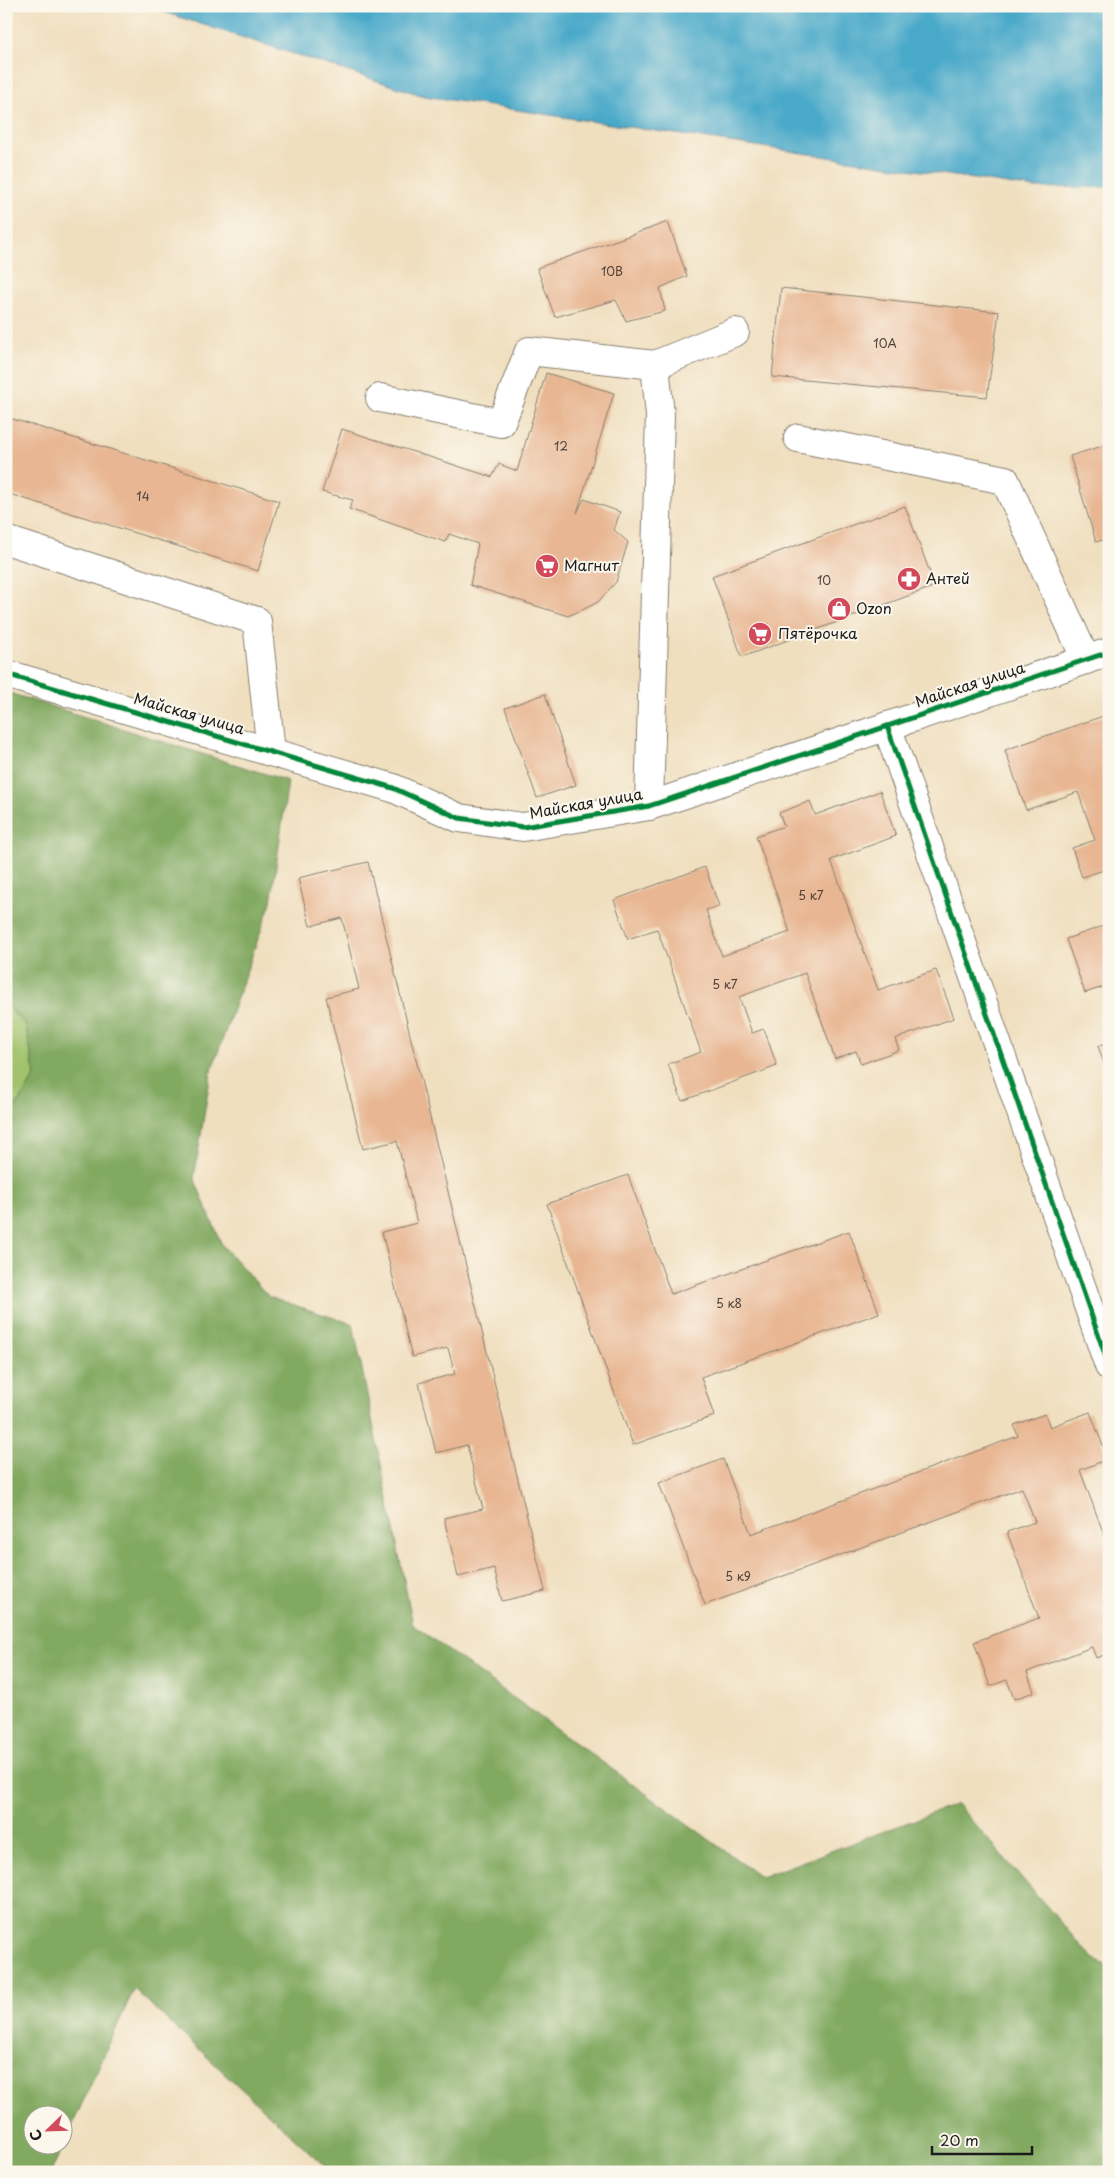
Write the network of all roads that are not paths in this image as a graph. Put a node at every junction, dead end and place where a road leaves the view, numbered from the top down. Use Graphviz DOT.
graph roads {
  1 [pos="734,332"];
  2 [pos="655,365"];
  3 [pos="380,398"];
  4 [pos="798,438"];
  5 [pos="6,540"];
  6 [pos="1097,656"];
  7 [pos="6,674"];
  8 [pos="887,726"];
  9 [pos="271,752"];
  10 [pos="649,806"];
  11 [pos="1109,1366"];
  1 -- 2 [label="street"];
  2 -- 3 [label="street"];
  2 -- 10 [label="street"];
  4 -- 6 [label="street"];
  5 -- 9 [label="street"];
  6 -- 8 [label="street, Майская улица"];
  7 -- 9 [label="street, Майская улица"];
  8 -- 10 [label="street, Майская улица"];
  8 -- 11 [label="street"];
  9 -- 10 [label="street, Майская улица"];
}
